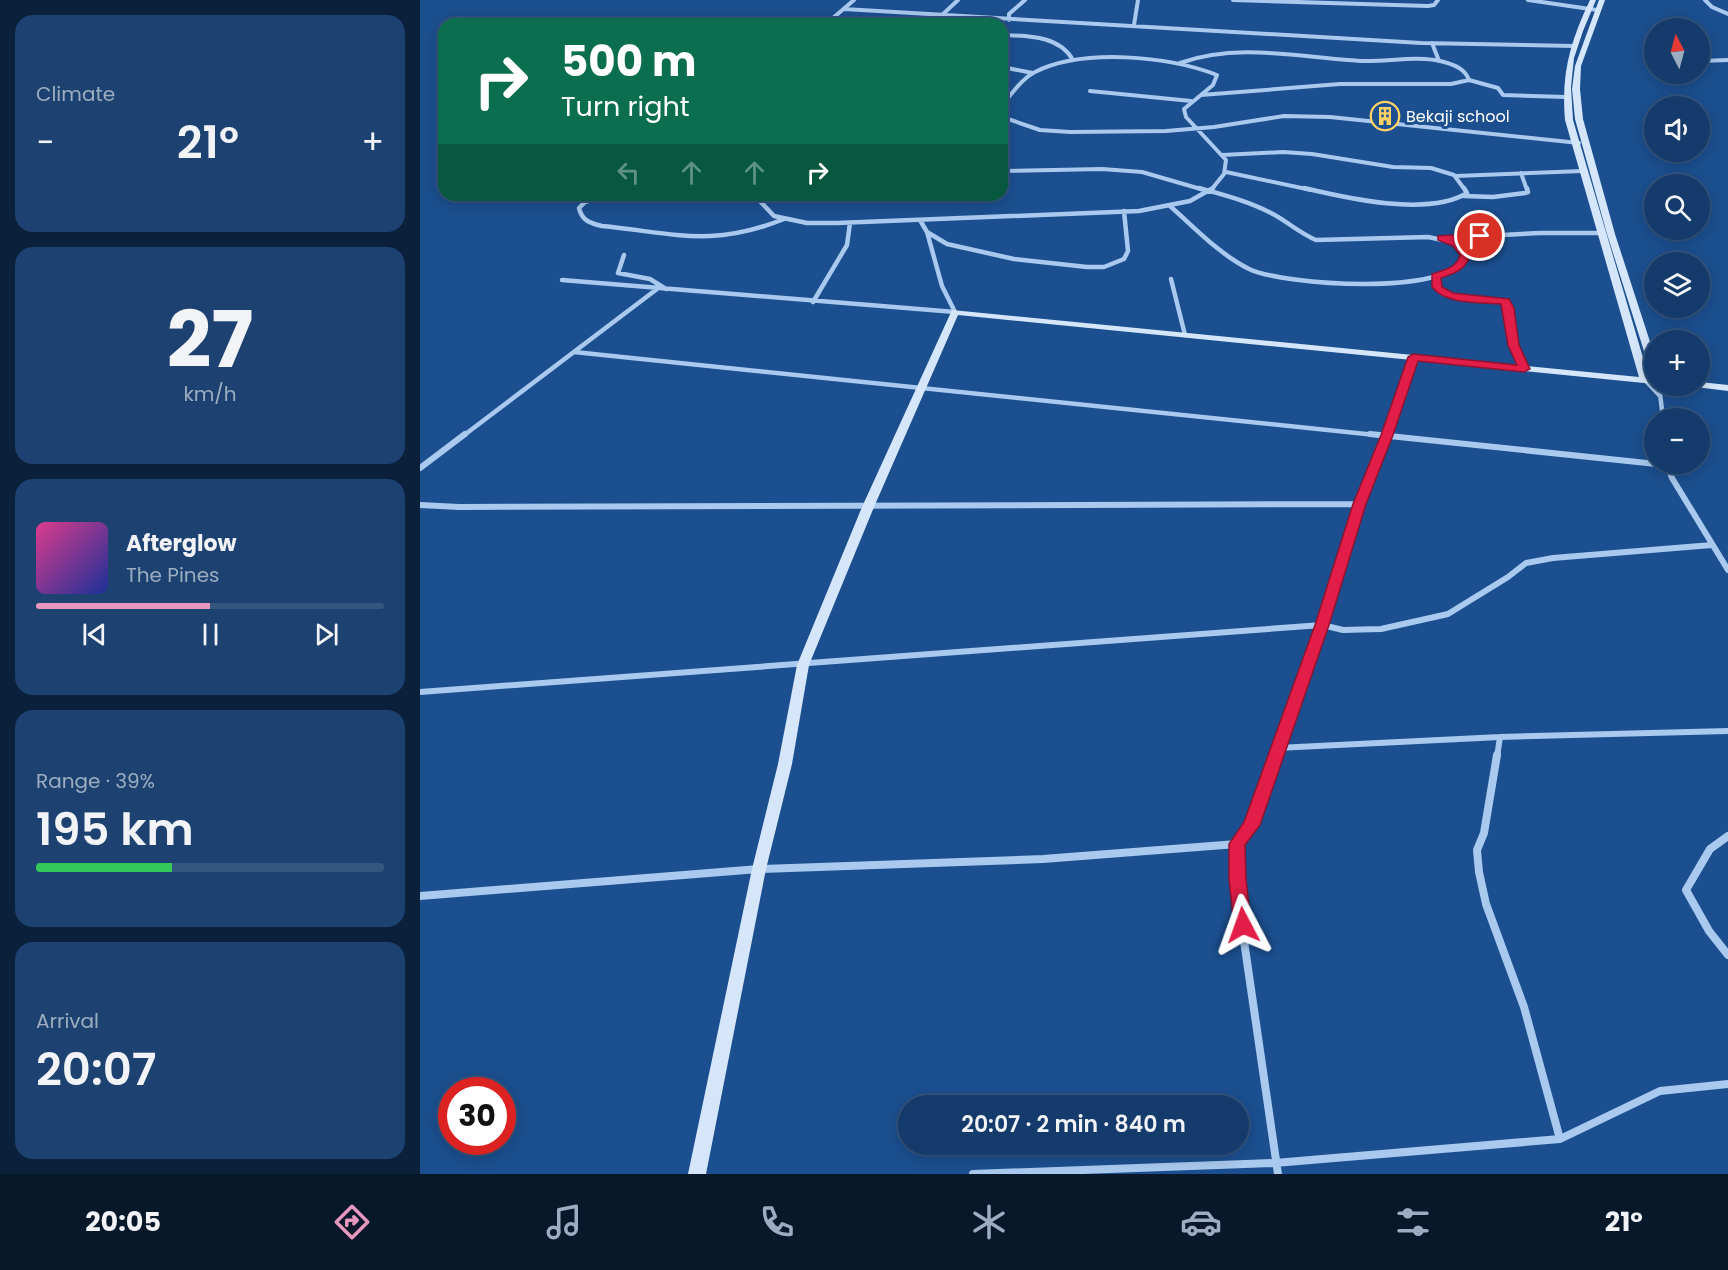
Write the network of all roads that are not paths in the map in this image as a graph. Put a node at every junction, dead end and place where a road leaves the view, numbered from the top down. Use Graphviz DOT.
graph roads {
  1 [pos="854,0"];
  2 [pos="958,0"];
  3 [pos="1025,0"];
  4 [pos="1138,0"];
  5 [pos="1233,0"];
  6 [pos="1438,0"];
  7 [pos="1528,0"];
  8 [pos="1593,0"];
  9 [pos="1602,0"];
  10 [pos="1705,0"];
  11 [pos="844,9"];
  12 [pos="1593,10"];
  13 [pos="1728,14"];
  14 [pos="941,16"];
  15 [pos="833,18"];
  16 [pos="975,18"];
  17 [pos="1009,20"];
  18 [pos="1134,25"];
  19 [pos="1008,35"];
  20 [pos="1432,43"];
  21 [pos="1574,46"];
  22 [pos="1073,60"];
  23 [pos="1728,60"];
  24 [pos="1439,61"];
  25 [pos="1710,61"];
  26 [pos="1180,63"];
  27 [pos="1008,68"];
  28 [pos="1033,73"];
  29 [pos="1469,80"];
  30 [pos="1090,91"];
  31 [pos="1008,94"];
  32 [pos="1011,95"];
  33 [pos="1200,95"];
  34 [pos="1566,97"];
  35 [pos="1008,98"];
  36 [pos="1191,101"];
  37 [pos="1008,119"];
  38 [pos="1197,129"];
  39 [pos="1574,143"];
  40 [pos="1585,144"];
  41 [pos="1222,155"];
  42 [pos="1008,171"];
  43 [pos="1583,171"];
  44 [pos="1226,172"];
  45 [pos="1521,174"];
  46 [pos="1455,176"];
  47 [pos="1209,190"];
  48 [pos="1464,196"];
  49 [pos="588,201"];
  50 [pos="761,201"];
  51 [pos="1170,206"];
  52 [pos="1124,211"];
  53 [pos="784,219"];
  54 [pos="920,220"];
  55 [pos="850,223"];
  56 [pos="927,232"];
  57 [pos="1601,233"];
  58 [pos="1442,238"];
  59 [pos="624,255"];
  60 [pos="1610,262"];
  61 [pos="1621,263"];
  62 [pos="1436,276"];
  63 [pos="1171,279"];
  64 [pos="562,280"];
  65 [pos="657,288"];
  66 [pos="667,289"];
  67 [pos="813,302"];
  68 [pos="955,312"];
  69 [pos="1185,335"];
  70 [pos="1644,335"];
  71 [pos="574,352"];
  72 [pos="1413,357"];
  73 [pos="1640,365"];
  74 [pos="1524,369"];
  75 [pos="1644,372"];
  76 [pos="1617,378"];
  77 [pos="1644,381"];
  78 [pos="1710,386"];
  79 [pos="921,387"];
  80 [pos="1728,388"];
  81 [pos="1660,397"];
  82 [pos="1662,408"];
  83 [pos="1387,435"];
  84 [pos="1644,462"];
  85 [pos="420,468"];
  86 [pos="1672,474"];
  87 [pos="1359,504"];
  88 [pos="420,505"];
  89 [pos="868,507"];
  90 [pos="1712,544"];
  91 [pos="1728,570"];
  92 [pos="1322,625"];
  93 [pos="803,665"];
  94 [pos="420,692"];
  95 [pos="1728,731"];
  96 [pos="1500,737"];
  97 [pos="1277,748"];
  98 [pos="1728,836"];
  99 [pos="1237,844"];
  100 [pos="759,868"];
  101 [pos="420,896"];
  102 [pos="1728,955"];
  103 [pos="1728,1084"];
  104 [pos="1560,1139"];
  105 [pos="1275,1163"];
  106 [pos="697,1174"];
  107 [pos="974,1174"];
  108 [pos="1278,1174"];
  1 -- 11 [label="street"];
  2 -- 14 [label="street"];
  3 -- 17 [label="street"];
  4 -- 18 [label="street"];
  5 -- 6 [label="street"];
  7 -- 12 [label="street"];
  8 -- 12 [label="main road"];
  9 -- 12 [label="main road"];
  10 -- 13 [label="street"];
  11 -- 14 [label="street"];
  11 -- 15 [label="street"];
  12 -- 21 [label="main road"];
  12 -- 40 [label="main road"];
  14 -- 16 [label="street"];
  17 -- 18 [label="street"];
  18 -- 20 [label="street"];
  19 -- 22 [label="street"];
  20 -- 21 [label="street"];
  20 -- 24 [label="street"];
  21 -- 34 [label="main road"];
  22 -- 26 [label="street"];
  22 -- 28 [label="street"];
  23 -- 25 [label="street"];
  24 -- 26 [label="street"];
  24 -- 29 [label="street"];
  26 -- 33 [label="street"];
  27 -- 28 [label="street"];
  28 -- 32 [label="street"];
  29 -- 33 [label="street"];
  29 -- 34 [label="street"];
  30 -- 36 [label="street"];
  31 -- 32 [label="street"];
  32 -- 35 [label="street"];
  33 -- 36 [label="street"];
  34 -- 39 [label="main road"];
  36 -- 38 [label="street"];
  37 -- 38 [label="street"];
  38 -- 39 [label="street"];
  38 -- 41 [label="street"];
  39 -- 40 [label="street"];
  39 -- 43 [label="main road"];
  40 -- 61 [label="main road"];
  41 -- 44 [label="street"];
  41 -- 46 [label="street"];
  42 -- 47 [label="street"];
  43 -- 45 [label="street"];
  43 -- 57 [label="main road"];
  44 -- 47 [label="street"];
  44 -- 48 [label="street"];
  45 -- 46 [label="street"];
  45 -- 48 [label="street"];
  46 -- 48 [label="street"];
  47 -- 51 [label="street"];
  47 -- 58 [label="street"];
  49 -- 53 [label="street"];
  50 -- 53 [label="street"];
  51 -- 52 [label="street"];
  51 -- 62 [label="street"];
  52 -- 54 [label="street"];
  52 -- 56 [label="street"];
  53 -- 55 [label="street"];
  54 -- 55 [label="street"];
  54 -- 56 [label="street"];
  55 -- 67 [label="street"];
  56 -- 68 [label="street"];
  57 -- 58 [label="street"];
  57 -- 60 [label="main road"];
  58 -- 62 [label="street"];
  59 -- 66 [label="street"];
  60 -- 61 [label="main road"];
  60 -- 73 [label="main road"];
  61 -- 70 [label="main road"];
  62 -- 74 [label="street"];
  63 -- 69 [label="street"];
  64 -- 65 [label="street"];
  65 -- 66 [label="street"];
  65 -- 71 [label="street"];
  66 -- 67 [label="street"];
  67 -- 68 [label="street"];
  68 -- 69 [label="main road"];
  68 -- 79 [label="main road"];
  69 -- 72 [label="main road"];
  71 -- 79 [label="street"];
  71 -- 85 [label="street"];
  72 -- 74 [label="main road"];
  72 -- 83 [label="street"];
  73 -- 75 [label="main road"];
  73 -- 76 [label="main road"];
  74 -- 76 [label="main road"];
  76 -- 77 [label="main road"];
  78 -- 80 [label="main road"];
  79 -- 83 [label="street"];
  79 -- 89 [label="main road"];
  81 -- 82 [label="street"];
  83 -- 84 [label="street"];
  83 -- 87 [label="street"];
  86 -- 90 [label="street"];
  87 -- 89 [label="street"];
  87 -- 92 [label="street"];
  88 -- 89 [label="street"];
  89 -- 93 [label="main road"];
  90 -- 91 [label="street"];
  90 -- 92 [label="street"];
  92 -- 93 [label="street"];
  92 -- 97 [label="street"];
  93 -- 94 [label="street"];
  93 -- 100 [label="main road"];
  95 -- 96 [label="street"];
  96 -- 97 [label="street"];
  96 -- 104 [label="street"];
  97 -- 99 [label="street"];
  98 -- 102 [label="street"];
  99 -- 100 [label="street"];
  99 -- 105 [label="street"];
  100 -- 101 [label="street"];
  100 -- 106 [label="main road"];
  103 -- 104 [label="street"];
  104 -- 105 [label="street"];
  105 -- 107 [label="street"];
  105 -- 108 [label="street"];
}
